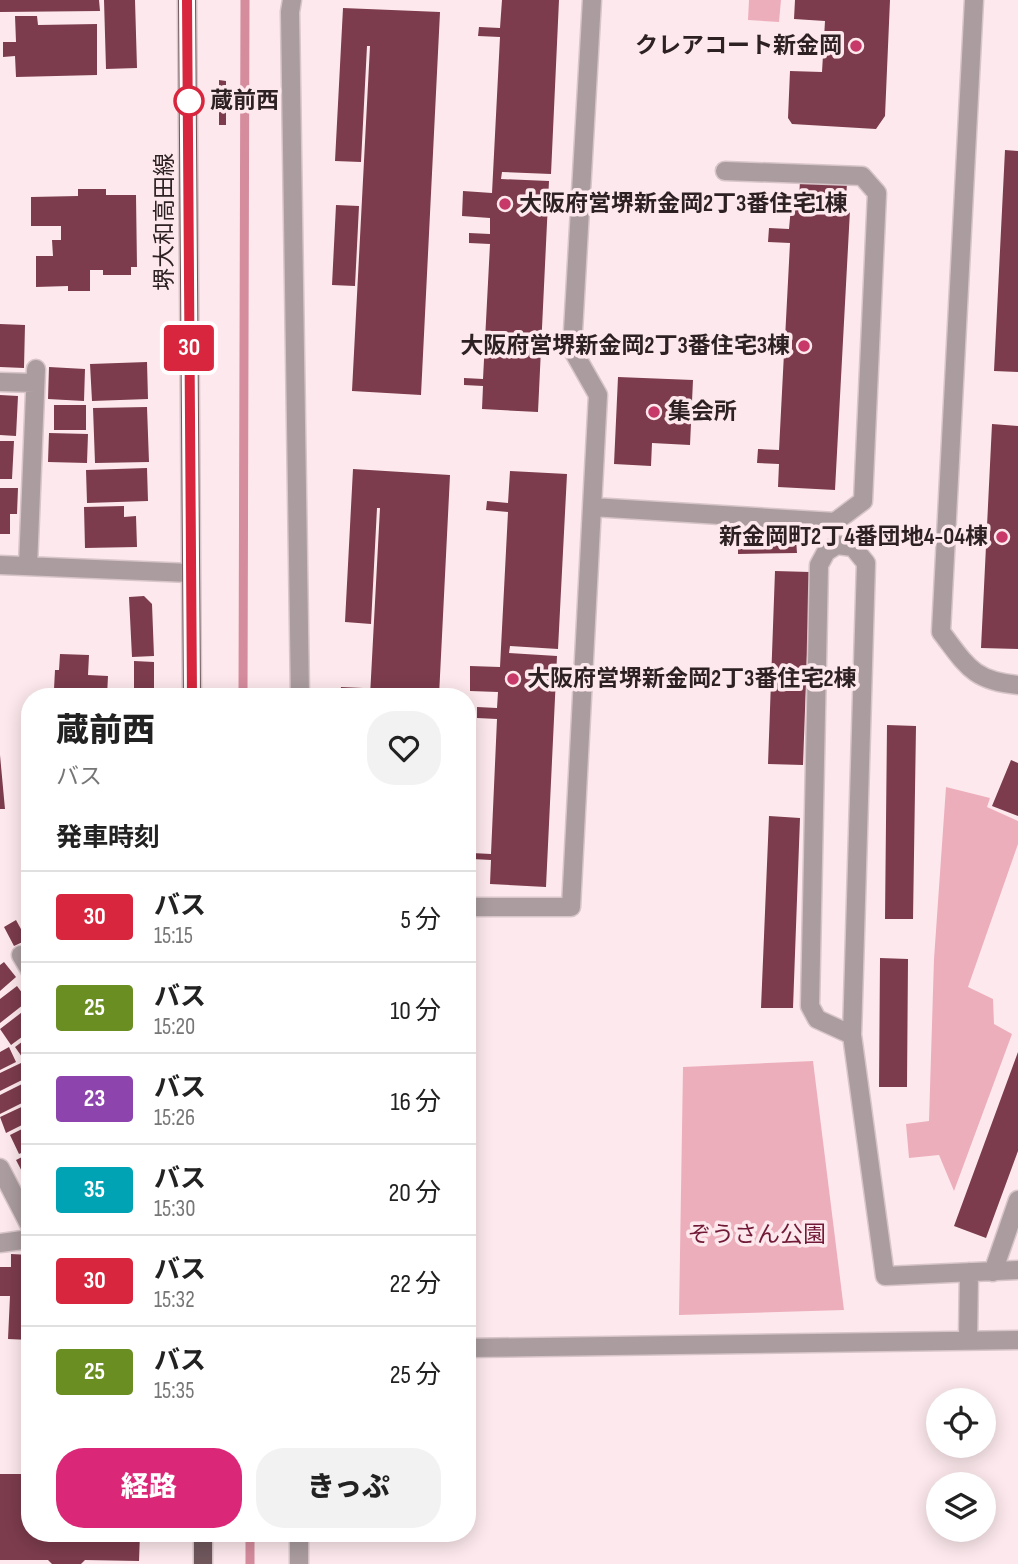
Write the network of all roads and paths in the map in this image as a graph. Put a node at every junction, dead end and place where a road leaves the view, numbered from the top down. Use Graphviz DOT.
graph roads {
  1 [pos="187,0"];
  2 [pos="292,0"];
  3 [pos="592,0"];
  4 [pos="974,0"];
  5 [pos="726,171"];
  6 [pos="0,382"];
  7 [pos="592,507"];
  8 [pos="0,565"];
  9 [pos="28,566"];
  10 [pos="190,573"];
  11 [pos="1018,685"];
  12 [pos="191,688"];
  13 [pos="300,688"];
  14 [pos="476,907"];
  15 [pos="852,1035"];
  16 [pos="0,1168"];
  17 [pos="1018,1200"];
  18 [pos="21,1209"];
  19 [pos="21,1240"];
  20 [pos="0,1243"];
  21 [pos="1018,1270"];
  22 [pos="969,1272"];
  23 [pos="993,1272"];
  24 [pos="968,1340"];
  25 [pos="1018,1340"];
  26 [pos="476,1349"];
  27 [pos="203,1542"];
  28 [pos="299,1542"];
  29 [pos="203,1564"];
  30 [pos="299,1564"];
  1 -- 10 [label="main road, 堺大和高田線"];
  2 -- 13 [label="street"];
  3 -- 7 [label="street"];
  4 -- 11 [label="street"];
  5 -- 7 [label="street"];
  6 -- 9 [label="street"];
  7 -- 14 [label="street"];
  8 -- 9 [label="street"];
  9 -- 10 [label="street"];
  10 -- 12 [label="main road, 堺大和高田線"];
  15 -- 15 [label="street"];
  15 -- 22 [label="street"];
  16 -- 18 [label="street"];
  17 -- 23 [label="street"];
  19 -- 20 [label="street"];
  21 -- 23 [label="street"];
  22 -- 23 [label="street"];
  22 -- 24 [label="street"];
  24 -- 25 [label="street"];
  24 -- 26 [label="street"];
  27 -- 29 [label="main road"];
  28 -- 30 [label="street"];
}
